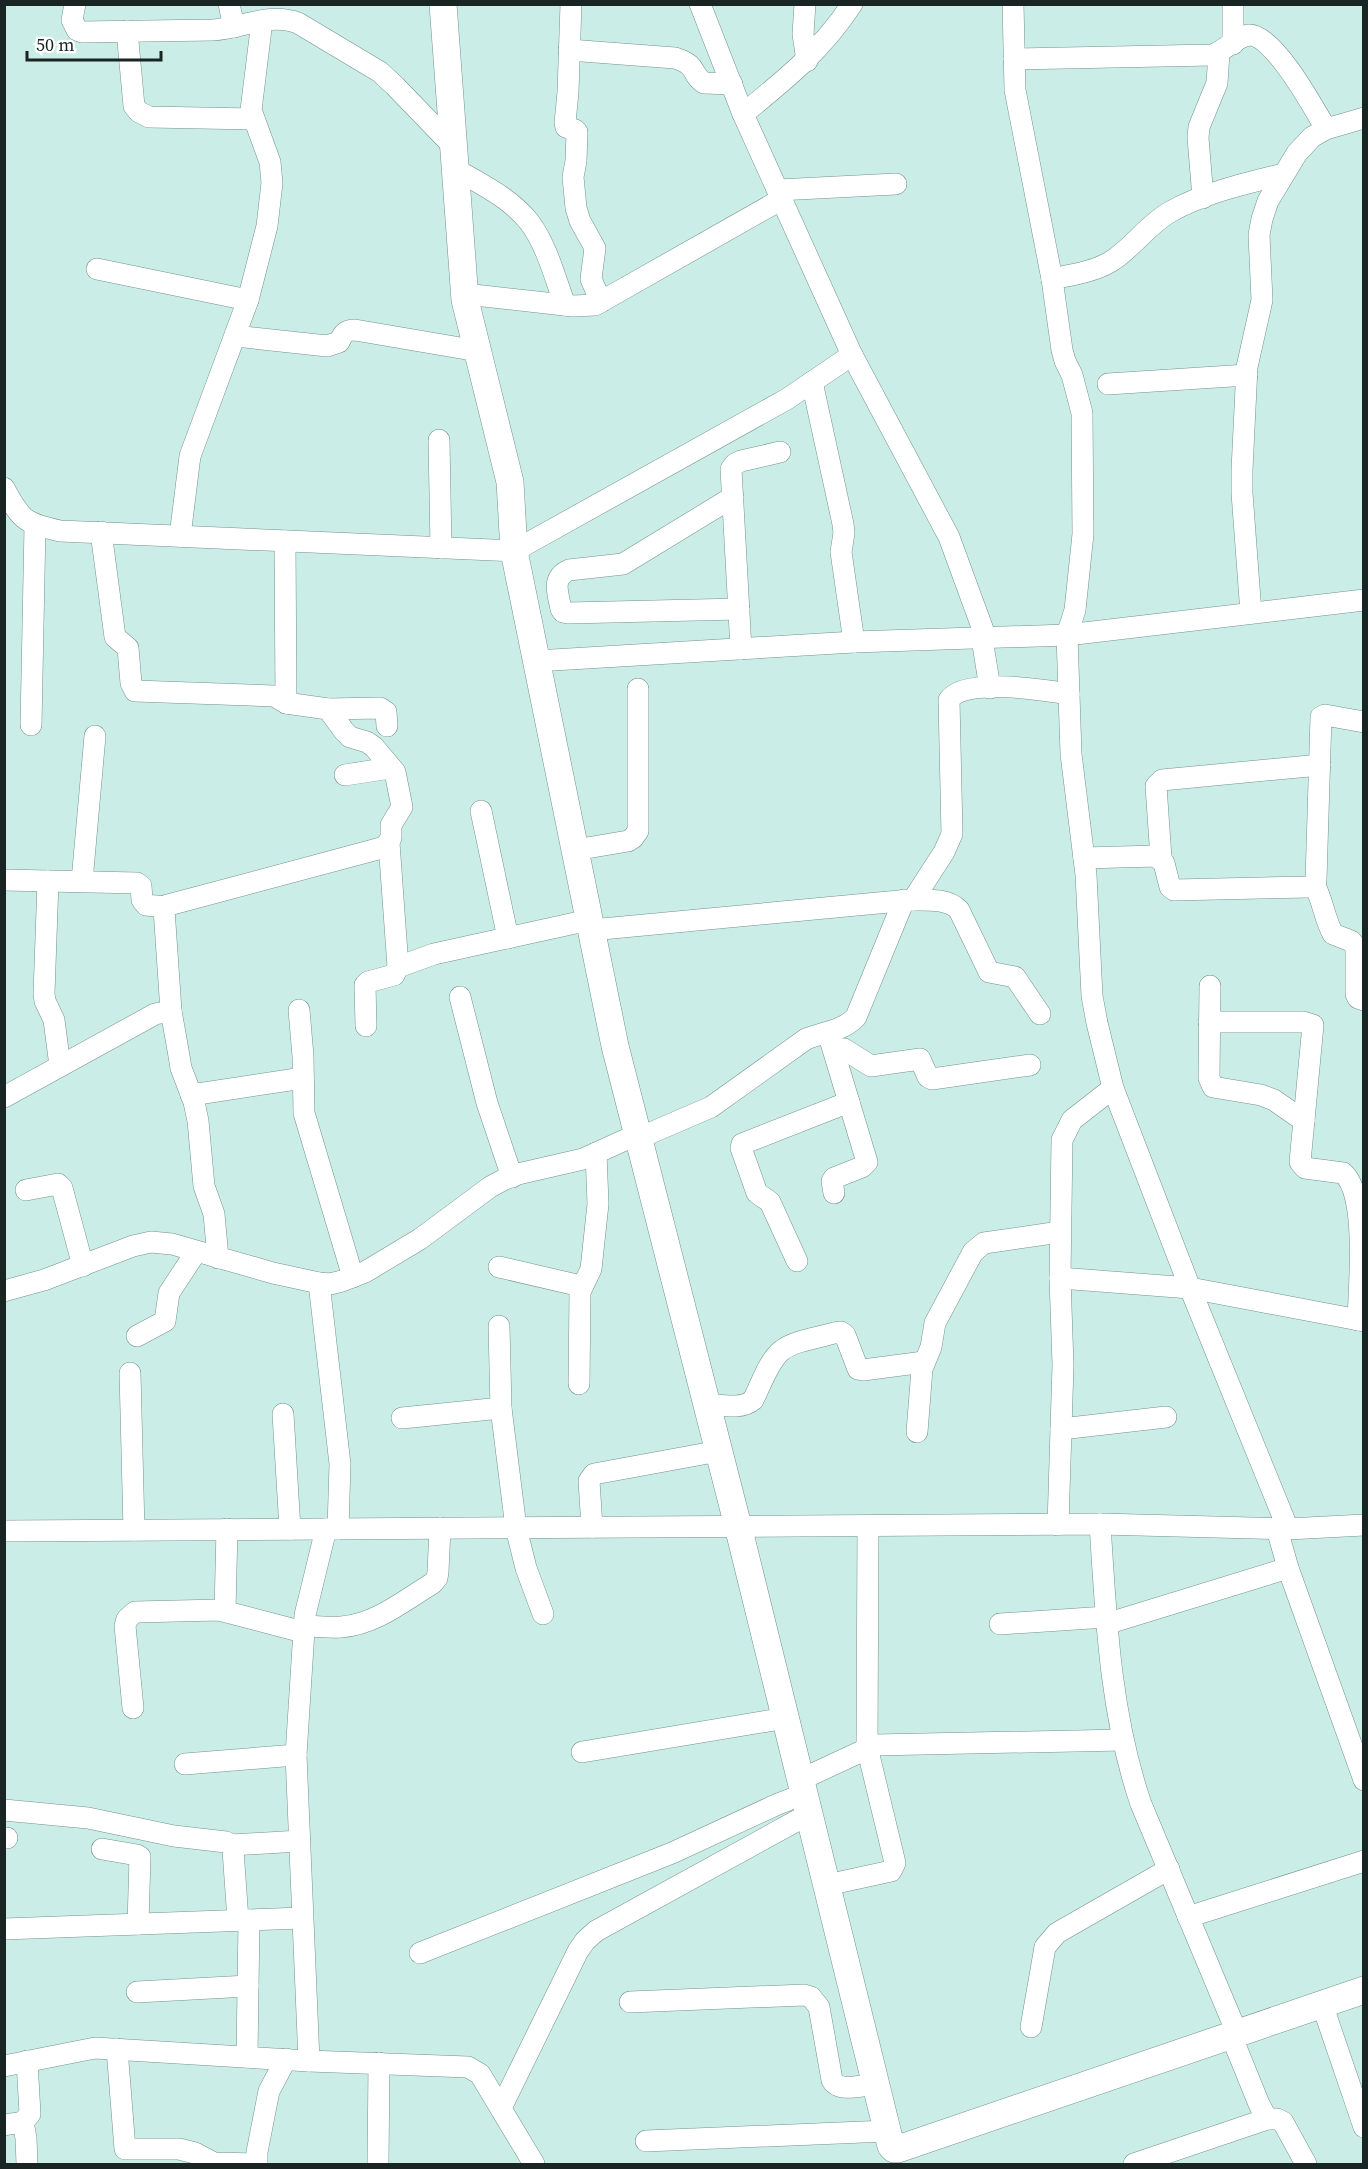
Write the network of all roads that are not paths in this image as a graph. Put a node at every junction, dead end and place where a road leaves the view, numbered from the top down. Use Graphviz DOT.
graph roads {
  1 [pos="75,4"];
  2 [pos="229,4"];
  3 [pos="442,4"];
  4 [pos="571,4"];
  5 [pos="700,4"];
  6 [pos="806,4"];
  7 [pos="852,4"];
  8 [pos="1013,4"];
  9 [pos="1233,4"];
  10 [pos="273,14"];
  11 [pos="234,27"];
  12 [pos="127,31"];
  13 [pos="1226,48"];
  14 [pos="569,50"];
  15 [pos="1014,59"];
  16 [pos="807,61"];
  17 [pos="732,84"];
  18 [pos="743,114"];
  19 [pos="253,118"];
  20 [pos="1364,118"];
  21 [pos="1326,129"];
  22 [pos="454,158"];
  23 [pos="1284,174"];
  24 [pos="896,184"];
  25 [pos="780,195"];
  26 [pos="1203,198"];
  27 [pos="97,269"];
  28 [pos="1052,279"];
  29 [pos="465,294"];
  30 [pos="248,300"];
  31 [pos="602,302"];
  32 [pos="565,305"];
  33 [pos="235,336"];
  34 [pos="478,351"];
  35 [pos="852,355"];
  36 [pos="1247,375"];
  37 [pos="812,382"];
  38 [pos="1108,384"];
  39 [pos="440,440"];
  40 [pos="780,452"];
  41 [pos="4,488"];
  42 [pos="733,497"];
  43 [pos="21,522"];
  44 [pos="101,532"];
  45 [pos="180,536"];
  46 [pos="285,541"];
  47 [pos="441,548"];
  48 [pos="514,551"];
  49 [pos="1364,600"];
  50 [pos="739,609"];
  51 [pos="1251,613"];
  52 [pos="1067,634"];
  53 [pos="984,638"];
  54 [pos="854,642"];
  55 [pos="741,649"];
  56 [pos="536,661"];
  57 [pos="990,688"];
  58 [pos="638,689"];
  59 [pos="1069,694"];
  60 [pos="286,703"];
  61 [pos="328,709"];
  62 [pos="1364,722"];
  63 [pos="31,725"];
  64 [pos="387,726"];
  65 [pos="95,736"];
  66 [pos="1320,765"];
  67 [pos="390,768"];
  68 [pos="345,775"];
  69 [pos="481,811"];
  70 [pos="389,843"];
  71 [pos="575,850"];
  72 [pos="1084,858"];
  73 [pos="1161,858"];
  74 [pos="4,880"];
  75 [pos="48,880"];
  76 [pos="82,882"];
  77 [pos="1314,884"];
  78 [pos="909,900"];
  79 [pos="166,907"];
  80 [pos="590,925"];
  81 [pos="508,938"];
  82 [pos="398,967"];
  83 [pos="1210,986"];
  84 [pos="460,997"];
  85 [pos="1364,1000"];
  86 [pos="299,1010"];
  87 [pos="171,1011"];
  88 [pos="1040,1014"];
  89 [pos="1209,1022"];
  90 [pos="366,1026"];
  91 [pos="830,1040"];
  92 [pos="1030,1065"];
  93 [pos="60,1066"];
  94 [pos="303,1078"];
  95 [pos="1113,1088"];
  96 [pos="191,1095"];
  97 [pos="4,1096"];
  98 [pos="849,1102"];
  99 [pos="1304,1121"];
  100 [pos="638,1136"];
  101 [pos="596,1153"];
  102 [pos="512,1177"];
  103 [pos="26,1190"];
  104 [pos="834,1193"];
  105 [pos="1060,1232"];
  106 [pos="196,1252"];
  107 [pos="218,1258"];
  108 [pos="796,1260"];
  109 [pos="83,1266"];
  110 [pos="499,1267"];
  111 [pos="353,1277"];
  112 [pos="1060,1278"];
  113 [pos="319,1283"];
  114 [pos="581,1286"];
  115 [pos="1190,1288"];
  116 [pos="4,1291"];
  117 [pos="1361,1320"];
  118 [pos="499,1326"];
  119 [pos="137,1336"];
  120 [pos="924,1362"];
  121 [pos="130,1373"];
  122 [pos="579,1384"];
  123 [pos="707,1404"];
  124 [pos="501,1408"];
  125 [pos="284,1414"];
  126 [pos="402,1418"];
  127 [pos="1166,1418"];
  128 [pos="1061,1429"];
  129 [pos="917,1432"];
  130 [pos="719,1451"];
  131 [pos="1100,1524"];
  132 [pos="1058,1525"];
  133 [pos="1364,1525"];
  134 [pos="738,1526"];
  135 [pos="868,1526"];
  136 [pos="592,1527"];
  137 [pos="440,1528"];
  138 [pos="516,1528"];
  139 [pos="227,1529"];
  140 [pos="290,1529"];
  141 [pos="332,1529"];
  142 [pos="1283,1529"];
  143 [pos="134,1530"];
  144 [pos="4,1531"];
  145 [pos="1288,1568"];
  146 [pos="225,1611"];
  147 [pos="543,1614"];
  148 [pos="1106,1620"];
  149 [pos="1000,1624"];
  150 [pos="304,1629"];
  151 [pos="133,1708"];
  152 [pos="786,1718"];
  153 [pos="1123,1740"];
  154 [pos="867,1748"];
  155 [pos="582,1752"];
  156 [pos="296,1755"];
  157 [pos="185,1764"];
  158 [pos="1362,1774"];
  159 [pos="805,1796"];
  160 [pos="4,1810"];
  161 [pos="299,1841"];
  162 [pos="232,1845"];
  163 [pos="102,1849"];
  164 [pos="1364,1861"];
  165 [pos="1169,1869"];
  166 [pos="827,1885"];
  167 [pos="1188,1917"];
  168 [pos="302,1918"];
  169 [pos="244,1920"];
  170 [pos="138,1924"];
  171 [pos="4,1929"];
  172 [pos="420,1953"];
  173 [pos="248,1986"];
  174 [pos="1364,1990"];
  175 [pos="137,1992"];
  176 [pos="630,2001"];
  177 [pos="1322,2004"];
  178 [pos="1031,2027"];
  179 [pos="1234,2034"];
  180 [pos="117,2049"];
  181 [pos="247,2057"];
  182 [pos="286,2059"];
  183 [pos="27,2061"];
  184 [pos="309,2061"];
  185 [pos="379,2063"];
  186 [pos="4,2066"];
  187 [pos="876,2084"];
  188 [pos="501,2108"];
  189 [pos="1268,2119"];
  190 [pos="14,2124"];
  191 [pos="1364,2127"];
  192 [pos="646,2141"];
  193 [pos="893,2148"];
  194 [pos="530,2161"];
  195 [pos="27,2164"];
  196 [pos="257,2164"];
  197 [pos="378,2164"];
  198 [pos="1139,2164"];
  199 [pos="1306,2164"];
  1 -- 12 [label="street"];
  2 -- 11 [label="street"];
  3 -- 22 [label="main road"];
  4 -- 14 [label="street"];
  5 -- 17 [label="street"];
  6 -- 16 [label="street"];
  7 -- 16 [label="street"];
  8 -- 15 [label="street"];
  9 -- 13 [label="street"];
  10 -- 11 [label="street"];
  10 -- 19 [label="street"];
  10 -- 22 [label="street"];
  11 -- 12 [label="street"];
  12 -- 19 [label="street"];
  13 -- 15 [label="street"];
  13 -- 21 [label="street"];
  13 -- 26 [label="street"];
  14 -- 17 [label="street"];
  14 -- 31 [label="street"];
  15 -- 28 [label="street"];
  16 -- 18 [label="street"];
  17 -- 18 [label="street"];
  18 -- 25 [label="street"];
  19 -- 30 [label="street"];
  20 -- 21 [label="street"];
  21 -- 23 [label="street"];
  22 -- 29 [label="main road"];
  22 -- 32 [label="street"];
  23 -- 26 [label="street"];
  23 -- 36 [label="street"];
  24 -- 25 [label="street"];
  25 -- 31 [label="street"];
  25 -- 35 [label="street"];
  26 -- 28 [label="street"];
  27 -- 30 [label="street"];
  28 -- 52 [label="street"];
  29 -- 32 [label="street"];
  29 -- 34 [label="main road"];
  30 -- 33 [label="street"];
  31 -- 32 [label="street"];
  33 -- 34 [label="street"];
  33 -- 45 [label="street"];
  34 -- 48 [label="main road"];
  35 -- 37 [label="street"];
  35 -- 53 [label="street"];
  36 -- 38 [label="street"];
  36 -- 51 [label="street"];
  37 -- 48 [label="street"];
  37 -- 54 [label="street"];
  39 -- 47 [label="street"];
  40 -- 42 [label="street"];
  41 -- 43 [label="street"];
  42 -- 50 [label="street"];
  42 -- 50 [label="street"];
  43 -- 44 [label="street"];
  43 -- 63 [label="street"];
  44 -- 45 [label="street"];
  44 -- 60 [label="street"];
  45 -- 46 [label="street"];
  46 -- 47 [label="street"];
  46 -- 60 [label="street"];
  47 -- 48 [label="street"];
  48 -- 56 [label="main road"];
  49 -- 51 [label="street"];
  50 -- 55 [label="street"];
  51 -- 52 [label="street"];
  52 -- 53 [label="street"];
  52 -- 59 [label="street"];
  53 -- 54 [label="street"];
  53 -- 57 [label="street"];
  54 -- 55 [label="street"];
  55 -- 56 [label="street"];
  56 -- 71 [label="main road"];
  57 -- 59 [label="street"];
  57 -- 78 [label="street"];
  58 -- 71 [label="street"];
  59 -- 72 [label="street"];
  60 -- 61 [label="street"];
  61 -- 64 [label="street"];
  61 -- 67 [label="street"];
  62 -- 66 [label="street"];
  65 -- 76 [label="street"];
  66 -- 73 [label="street"];
  66 -- 77 [label="street"];
  67 -- 68 [label="street"];
  67 -- 70 [label="street"];
  69 -- 81 [label="street"];
  70 -- 79 [label="street"];
  70 -- 82 [label="street"];
  71 -- 80 [label="main road"];
  72 -- 73 [label="street"];
  72 -- 95 [label="street"];
  73 -- 77 [label="street"];
  74 -- 75 [label="street"];
  75 -- 76 [label="street"];
  75 -- 93 [label="street"];
  76 -- 79 [label="street"];
  77 -- 85 [label="street"];
  78 -- 80 [label="street"];
  78 -- 88 [label="street"];
  78 -- 91 [label="street"];
  79 -- 87 [label="street"];
  80 -- 81 [label="street"];
  80 -- 100 [label="main road"];
  81 -- 82 [label="street"];
  82 -- 90 [label="street"];
  83 -- 89 [label="street"];
  84 -- 102 [label="street"];
  86 -- 94 [label="street"];
  87 -- 93 [label="street"];
  87 -- 96 [label="street"];
  89 -- 99 [label="street"];
  89 -- 99 [label="street"];
  91 -- 92 [label="street"];
  91 -- 98 [label="street"];
  91 -- 100 [label="street"];
  93 -- 97 [label="street"];
  94 -- 96 [label="street"];
  94 -- 111 [label="street"];
  95 -- 105 [label="street"];
  95 -- 115 [label="street"];
  96 -- 107 [label="street"];
  98 -- 104 [label="street"];
  98 -- 108 [label="street"];
  99 -- 117 [label="street"];
  100 -- 101 [label="street"];
  100 -- 123 [label="main road"];
  101 -- 102 [label="street"];
  101 -- 114 [label="street"];
  102 -- 111 [label="street"];
  103 -- 109 [label="street"];
  105 -- 112 [label="street"];
  105 -- 120 [label="street"];
  106 -- 107 [label="street"];
  106 -- 109 [label="street"];
  106 -- 119 [label="street"];
  107 -- 113 [label="street"];
  109 -- 116 [label="street"];
  110 -- 114 [label="street"];
  111 -- 113 [label="street"];
  112 -- 115 [label="street"];
  112 -- 128 [label="street"];
  113 -- 141 [label="street"];
  114 -- 122 [label="street"];
  115 -- 117 [label="street"];
  115 -- 142 [label="street"];
  118 -- 124 [label="street"];
  120 -- 123 [label="street"];
  120 -- 129 [label="street"];
  121 -- 143 [label="street"];
  123 -- 130 [label="main road"];
  124 -- 126 [label="street"];
  124 -- 138 [label="street"];
  125 -- 140 [label="street"];
  127 -- 128 [label="street"];
  128 -- 132 [label="street"];
  130 -- 134 [label="main road"];
  130 -- 136 [label="street"];
  131 -- 132 [label="street"];
  131 -- 142 [label="street"];
  131 -- 148 [label="street"];
  132 -- 135 [label="street"];
  133 -- 142 [label="street"];
  134 -- 135 [label="street"];
  134 -- 136 [label="street"];
  134 -- 152 [label="main road"];
  135 -- 154 [label="street"];
  136 -- 138 [label="street"];
  137 -- 138 [label="street"];
  137 -- 141 [label="street"];
  137 -- 150 [label="street"];
  138 -- 147 [label="street"];
  139 -- 140 [label="street"];
  139 -- 143 [label="street"];
  139 -- 146 [label="street"];
  140 -- 141 [label="street"];
  141 -- 150 [label="street"];
  142 -- 145 [label="street"];
  143 -- 144 [label="street"];
  145 -- 148 [label="street"];
  145 -- 158 [label="street"];
  146 -- 150 [label="street"];
  146 -- 151 [label="street"];
  148 -- 149 [label="street"];
  148 -- 153 [label="street"];
  150 -- 156 [label="street"];
  152 -- 155 [label="street"];
  152 -- 159 [label="main road"];
  153 -- 154 [label="street"];
  153 -- 165 [label="street"];
  154 -- 159 [label="street"];
  154 -- 166 [label="street"];
  156 -- 157 [label="street"];
  156 -- 161 [label="street"];
  159 -- 166 [label="main road"];
  159 -- 172 [label="street"];
  159 -- 188 [label="street"];
  160 -- 162 [label="street"];
  161 -- 162 [label="street"];
  161 -- 168 [label="street"];
  162 -- 169 [label="street"];
  163 -- 170 [label="street"];
  164 -- 167 [label="street"];
  165 -- 167 [label="street"];
  165 -- 178 [label="street"];
  166 -- 187 [label="main road"];
  167 -- 179 [label="street"];
  168 -- 169 [label="street"];
  168 -- 184 [label="street"];
  169 -- 170 [label="street"];
  169 -- 173 [label="street"];
  170 -- 171 [label="street"];
  173 -- 175 [label="street"];
  173 -- 181 [label="street"];
  174 -- 177 [label="main road"];
  176 -- 187 [label="street"];
  177 -- 179 [label="main road"];
  177 -- 191 [label="street"];
  179 -- 189 [label="street"];
  179 -- 193 [label="main road"];
  180 -- 181 [label="street"];
  180 -- 183 [label="street"];
  180 -- 196 [label="street"];
  181 -- 182 [label="street"];
  182 -- 184 [label="street"];
  182 -- 196 [label="street"];
  183 -- 186 [label="street"];
  183 -- 190 [label="street"];
  184 -- 185 [label="street"];
  185 -- 188 [label="street"];
  185 -- 197 [label="street"];
  187 -- 193 [label="main road"];
  188 -- 194 [label="street"];
  189 -- 198 [label="street"];
  189 -- 199 [label="street"];
  190 -- 195 [label="street"];
  192 -- 193 [label="street"];
}
